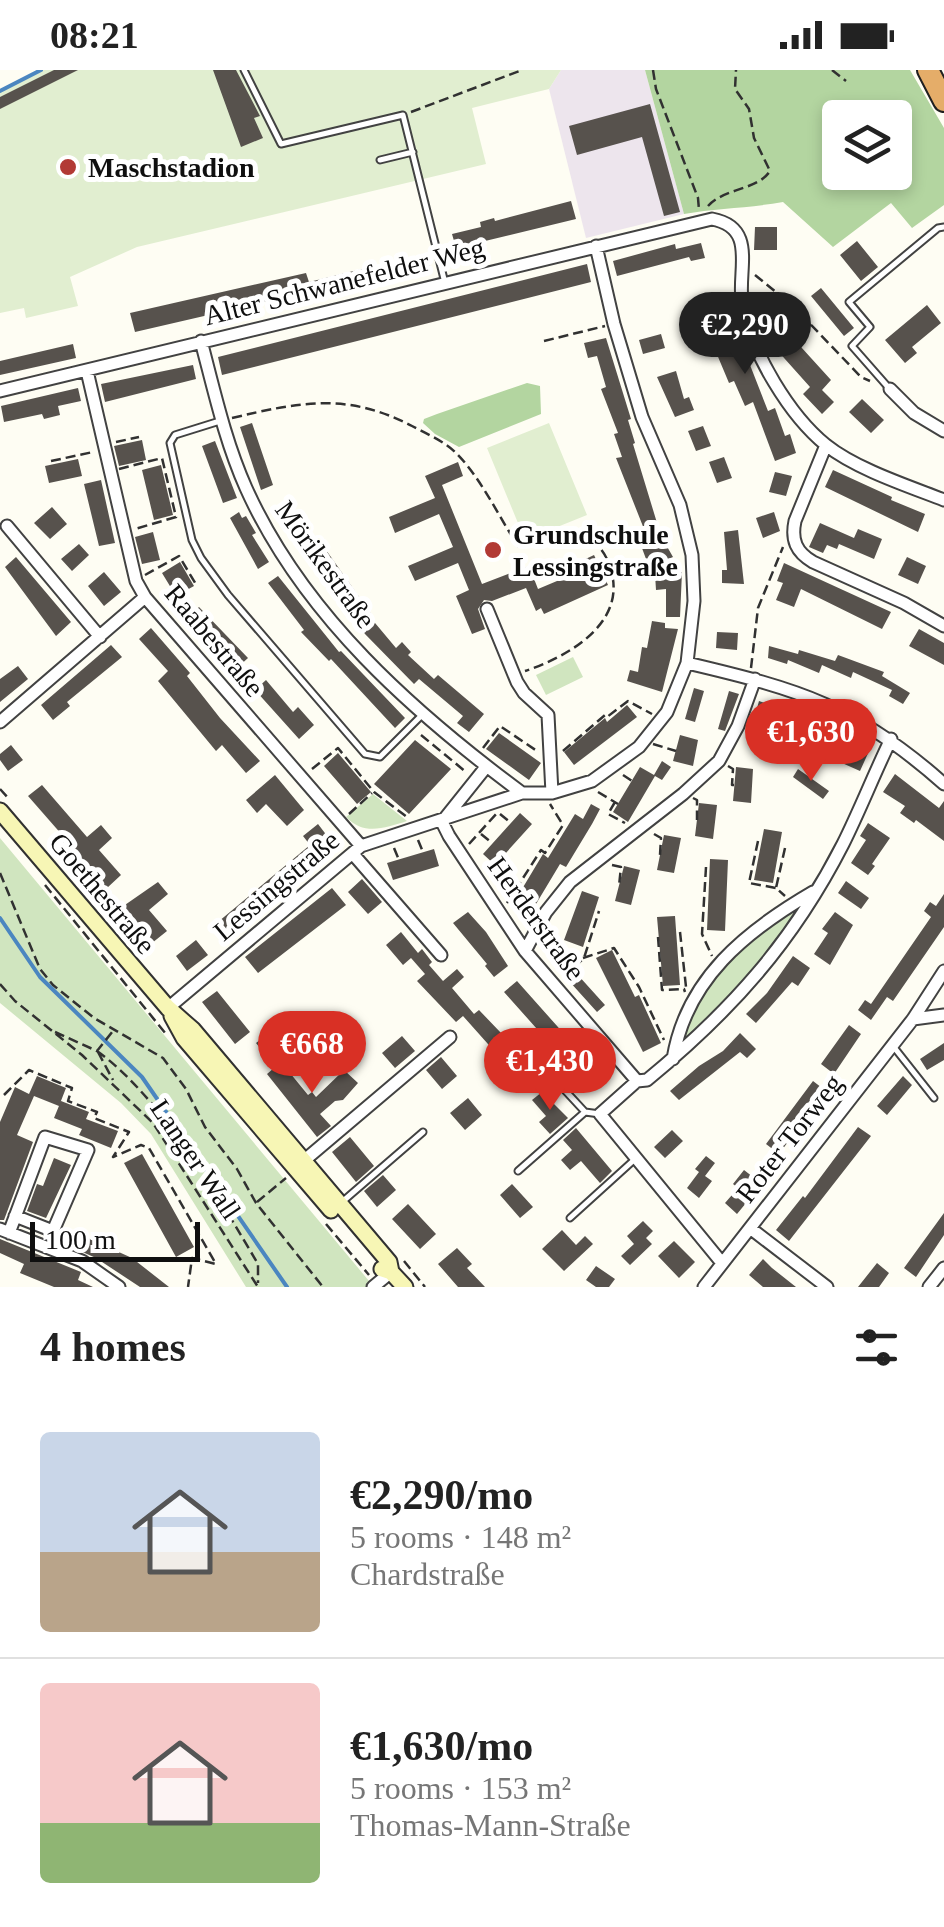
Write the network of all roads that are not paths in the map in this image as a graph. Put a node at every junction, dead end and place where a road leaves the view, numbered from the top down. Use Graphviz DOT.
graph roads {
  1 [pos="244,70"];
  2 [pos="928,70"];
  3 [pos="944,101"];
  4 [pos="412,152"];
  5 [pos="380,160"];
  6 [pos="944,227"];
  7 [pos="596,246"];
  8 [pos="445,283"];
  9 [pos="201,341"];
  10 [pos="87,371"];
  11 [pos="890,390"];
  12 [pos="0,391"];
  13 [pos="223,420"];
  14 [pos="944,431"];
  15 [pos="826,445"];
  16 [pos="944,500"];
  17 [pos="2,525"];
  18 [pos="145,597"];
  19 [pos="487,609"];
  20 [pos="944,626"];
  21 [pos="100,636"];
  22 [pos="687,663"];
  23 [pos="752,678"];
  24 [pos="422,714"];
  25 [pos="0,722"];
  26 [pos="890,739"];
  27 [pos="486,766"];
  28 [pos="944,784"];
  29 [pos="548,793"];
  30 [pos="522,794"];
  31 [pos="0,811"];
  32 [pos="426,826"];
  33 [pos="357,850"];
  34 [pos="817,890"];
  35 [pos="525,951"];
  36 [pos="442,956"];
  37 [pos="944,971"];
  38 [pos="168,1008"];
  39 [pos="944,1015"];
  40 [pos="913,1019"];
  41 [pos="450,1037"];
  42 [pos="893,1046"];
  43 [pos="673,1058"];
  44 [pos="536,1059"];
  45 [pos="637,1081"];
  46 [pos="934,1098"];
  47 [pos="585,1112"];
  48 [pos="600,1114"];
  49 [pos="422,1132"];
  50 [pos="634,1160"];
  51 [pos="295,1169"];
  52 [pos="518,1171"];
  53 [pos="340,1204"];
  54 [pos="15,1216"];
  55 [pos="570,1218"];
  56 [pos="750,1228"];
  57 [pos="4,1231"];
  58 [pos="722,1262"];
  59 [pos="944,1268"];
  60 [pos="391,1272"];
  61 [pos="119,1287"];
  62 [pos="373,1287"];
  63 [pos="404,1287"];
  64 [pos="704,1287"];
  65 [pos="827,1287"];
  66 [pos="929,1287"];
  1 -- 4 [label="lane"];
  2 -- 3 [label="highway"];
  4 -- 5 [label="lane"];
  4 -- 8 [label="lane"];
  6 -- 11 [label="lane"];
  7 -- 8 [label="street, Alter Schwanefelder Weg"];
  7 -- 15 [label="street, Alter Schwanefelder Weg"];
  7 -- 22 [label="street"];
  8 -- 9 [label="street, Alter Schwanefelder Weg"];
  9 -- 10 [label="street, Alter Schwanefelder Weg"];
  9 -- 13 [label="street, Mörikestraße"];
  10 -- 12 [label="street, Alter Schwanefelder Weg"];
  10 -- 18 [label="street, Raabestraße"];
  11 -- 14 [label="street"];
  13 -- 24 [label="street, Mörikestraße"];
  13 -- 24 [label="lane"];
  15 -- 16 [label="street"];
  15 -- 20 [label="street"];
  17 -- 21 [label="street"];
  18 -- 21 [label="street"];
  18 -- 33 [label="street, Raabestraße"];
  19 -- 29 [label="street"];
  21 -- 25 [label="street"];
  22 -- 23 [label="street"];
  22 -- 29 [label="street"];
  23 -- 26 [label="street"];
  23 -- 35 [label="street"];
  24 -- 27 [label="street, Mörikestraße"];
  26 -- 28 [label="street"];
  26 -- 34 [label="street"];
  27 -- 30 [label="street, Mörikestraße"];
  27 -- 32 [label="street"];
  29 -- 30 [label="street"];
  30 -- 32 [label="street, Lessingstraße"];
  31 -- 38 [label="main road, Goethestraße"];
  32 -- 33 [label="street, Lessingstraße"];
  32 -- 35 [label="street, Herderstraße"];
  33 -- 36 [label="street, Raabestraße"];
  33 -- 38 [label="street, Lessingstraße"];
  34 -- 43 [label="street"];
  34 -- 43 [label="street"];
  35 -- 45 [label="street, Herderstraße"];
  37 -- 40 [label="street, Roter Torweg"];
  38 -- 51 [label="main road, Goethestraße"];
  39 -- 40 [label="street"];
  40 -- 42 [label="street, Roter Torweg"];
  41 -- 51 [label="street"];
  42 -- 46 [label="lane"];
  42 -- 56 [label="street, Roter Torweg"];
  43 -- 45 [label="street"];
  44 -- 47 [label="lane"];
  45 -- 48 [label="street"];
  47 -- 48 [label="lane"];
  47 -- 52 [label="lane"];
  48 -- 50 [label="street"];
  49 -- 53 [label="lane"];
  50 -- 55 [label="lane"];
  50 -- 58 [label="street"];
  51 -- 53 [label="main road, Goethestraße"];
  51 -- 60 [label="main road, Goethestraße"];
  53 -- 60 [label="main road, Goethestraße"];
  54 -- 54 [label="street"];
  54 -- 57 [label="street"];
  56 -- 58 [label="street, Roter Torweg"];
  56 -- 65 [label="street"];
  57 -- 61 [label="street"];
  58 -- 64 [label="street, Roter Torweg"];
  59 -- 66 [label="street"];
  60 -- 62 [label="street"];
  60 -- 63 [label="main road, Goethestraße"];
}
